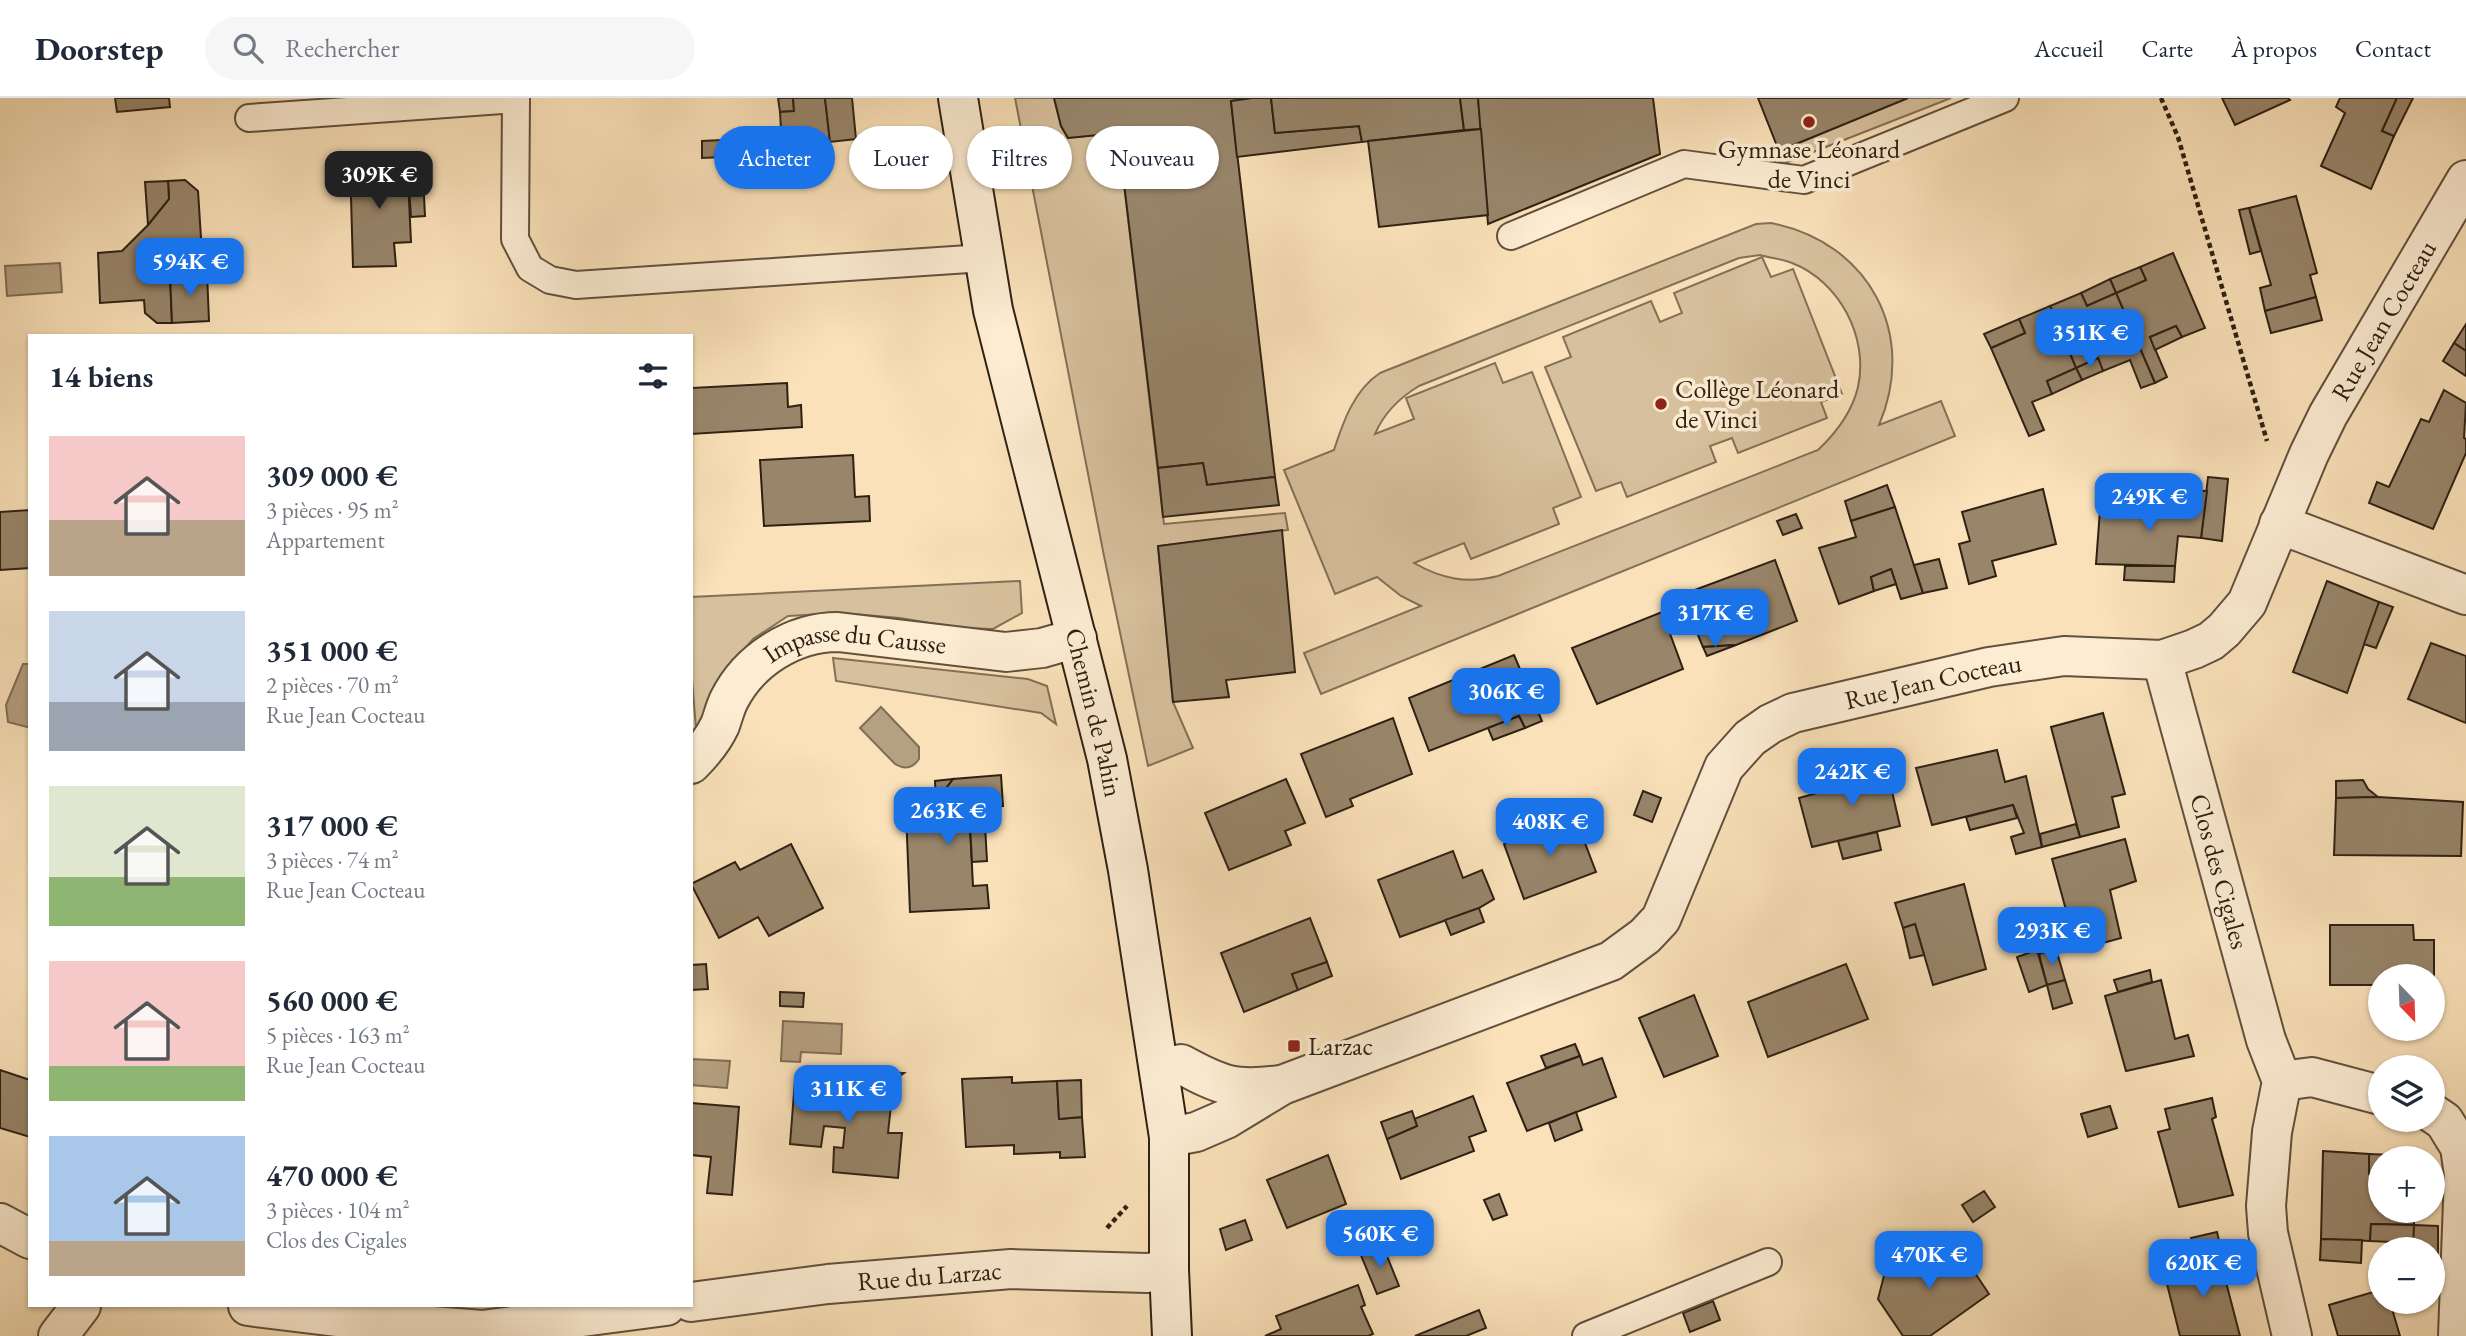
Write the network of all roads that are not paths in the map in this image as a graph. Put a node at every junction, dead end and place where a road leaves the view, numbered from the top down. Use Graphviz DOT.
graph roads {
  1 [pos="958,98"];
  2 [pos="2005,98"];
  3 [pos="516,99"];
  4 [pos="249,118"];
  5 [pos="2466,180"];
  6 [pos="1511,236"];
  7 [pos="984,258"];
  8 [pos="2279,524"];
  9 [pos="2466,595"];
  10 [pos="1077,638"];
  11 [pos="2162,660"];
  12 [pos="693,762"];
  13 [pos="1159,1069"];
  14 [pos="2282,1080"];
  15 [pos="1282,1085"];
  16 [pos="2368,1092"];
  17 [pos="2445,1123"];
  18 [pos="1169,1137"];
  19 [pos="0,1223"];
  20 [pos="28,1238"];
  21 [pos="1769,1262"];
  22 [pos="1169,1270"];
  23 [pos="693,1302"];
  24 [pos="80,1307"];
  25 [pos="255,1307"];
  26 [pos="659,1307"];
  27 [pos="482,1333"];
  28 [pos="58,1336"];
  29 [pos="1172,1336"];
  30 [pos="1586,1336"];
  31 [pos="2292,1336"];
  32 [pos="2458,1336"];
  1 -- 7 [label="street, Chemin de Pahin"];
  2 -- 6 [label="lane"];
  3 -- 4 [label="lane"];
  3 -- 7 [label="lane"];
  5 -- 8 [label="street, Rue Jean Cocteau"];
  7 -- 10 [label="street, Chemin de Pahin"];
  8 -- 9 [label="street"];
  8 -- 11 [label="street, Rue Jean Cocteau"];
  10 -- 12 [label="street, Impasse du Causse"];
  10 -- 13 [label="street, Chemin de Pahin"];
  11 -- 14 [label="street, Clos des Cigales"];
  11 -- 15 [label="street, Rue Jean Cocteau"];
  13 -- 15 [label="street, Rue Jean Cocteau"];
  13 -- 18 [label="street, Chemin de Pahin"];
  14 -- 16 [label="street"];
  14 -- 31 [label="street"];
  15 -- 18 [label="street, Rue Jean Cocteau"];
  17 -- 32 [label="street"];
  18 -- 22 [label="street, Chemin de Pahin"];
  19 -- 20 [label="street"];
  21 -- 30 [label="lane"];
  22 -- 23 [label="street, Rue du Larzac"];
  22 -- 29 [label="street, Chemin de Pahin"];
  24 -- 28 [label="street"];
  25 -- 27 [label="street"];
  26 -- 27 [label="street"];
}
